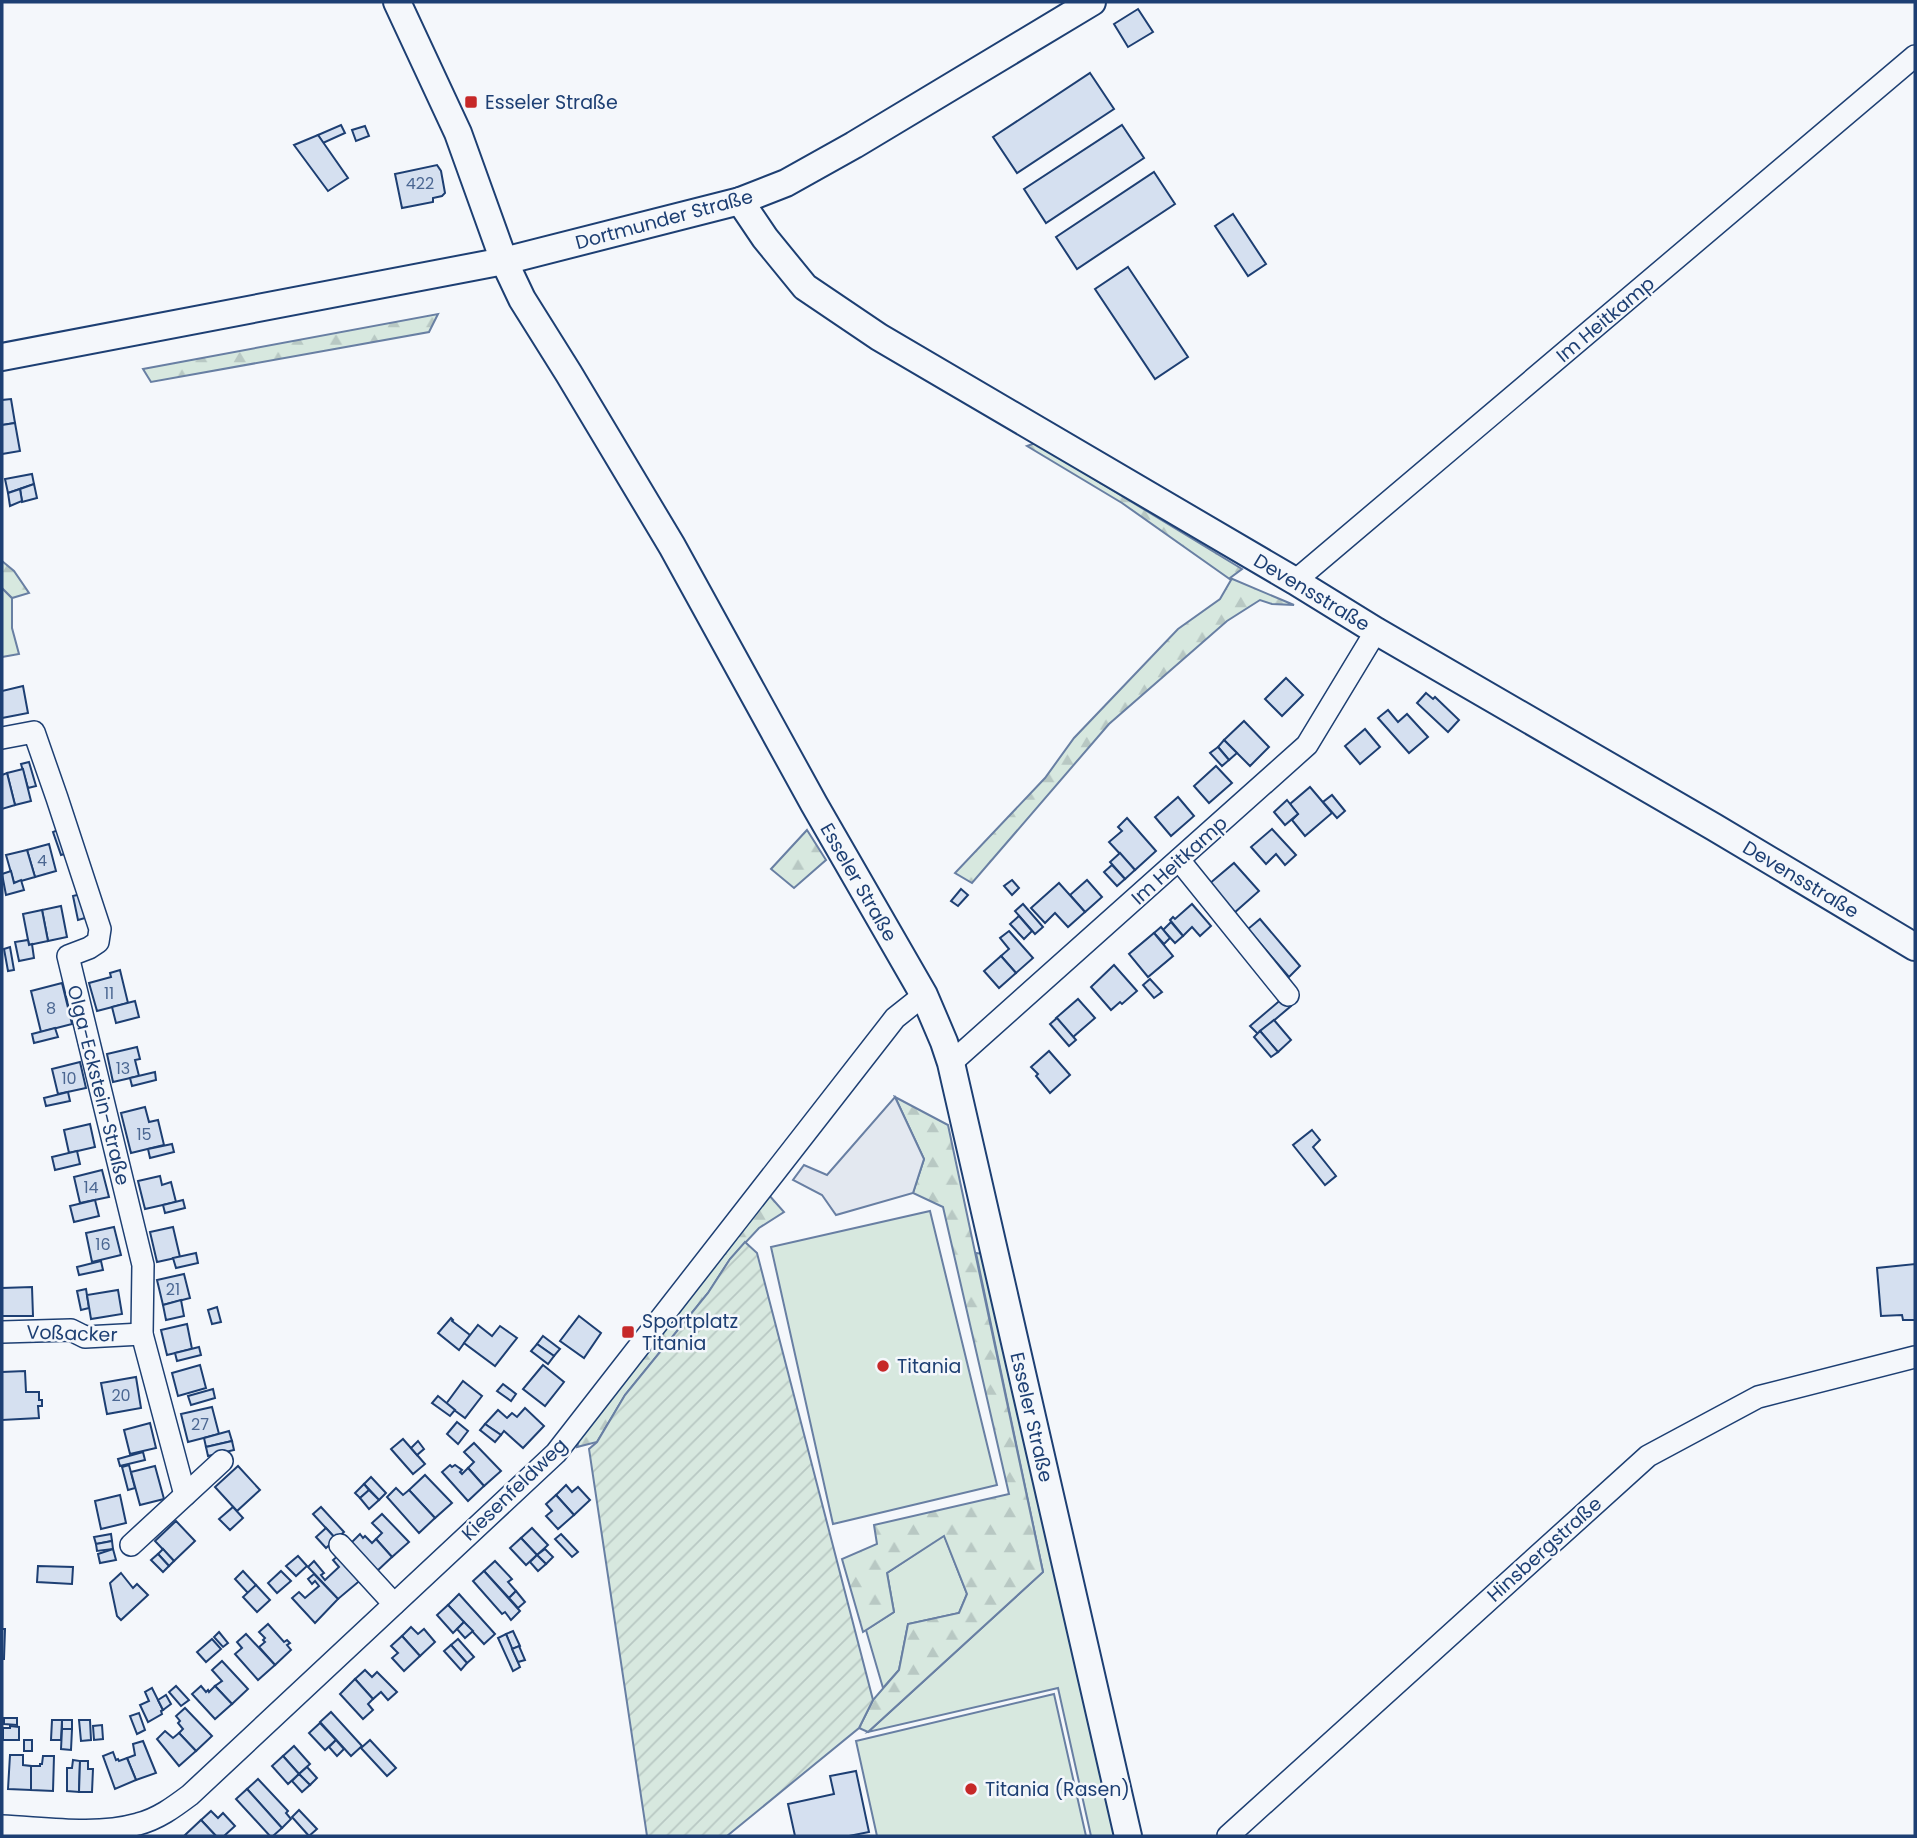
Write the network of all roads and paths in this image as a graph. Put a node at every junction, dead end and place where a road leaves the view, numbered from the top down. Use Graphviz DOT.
graph roads {
  1 [pos="397,2"];
  2 [pos="1092,2"];
  3 [pos="1915,56"];
  4 [pos="740,201"];
  5 [pos="504,261"];
  6 [pos="2,357"];
  7 [pos="1295,581"];
  8 [pos="1376,631"];
  9 [pos="2,738"];
  10 [pos="1179,860"];
  11 [pos="1915,947"];
  12 [pos="924,995"];
  13 [pos="1289,995"];
  14 [pos="951,1063"];
  15 [pos="2,1332"];
  16 [pos="142,1334"];
  17 [pos="1915,1357"];
  18 [pos="222,1461"];
  19 [pos="185,1495"];
  20 [pos="131,1545"];
  21 [pos="340,1545"];
  22 [pos="394,1604"];
  23 [pos="2,1826"];
  24 [pos="1128,1836"];
  25 [pos="1228,1836"];
  1 -- 5 [label="main road, Esseler Straße"];
  2 -- 4 [label="main road, Dortmunder Straße"];
  3 -- 7 [label="street, Im Heitkamp"];
  4 -- 5 [label="main road, Dortmunder Straße"];
  4 -- 7 [label="main road, Devensstraße"];
  5 -- 6 [label="main road, Dortmunder Straße"];
  5 -- 12 [label="main road, Esseler Straße"];
  7 -- 8 [label="main road, Devensstraße"];
  8 -- 10 [label="street, Im Heitkamp"];
  8 -- 11 [label="main road, Devensstraße"];
  9 -- 16 [label="street, Olga-Eckstein-Straße"];
  10 -- 13 [label="street"];
  10 -- 14 [label="street, Im Heitkamp"];
  12 -- 14 [label="main road, Esseler Straße"];
  12 -- 22 [label="street, Kiesenfeldweg"];
  14 -- 24 [label="main road, Esseler Straße"];
  15 -- 16 [label="street, Voßacker"];
  16 -- 19 [label="street, Olga-Eckstein-Straße"];
  17 -- 25 [label="street, Hinsbergstraße"];
  18 -- 19 [label="street"];
  19 -- 20 [label="street"];
  21 -- 22 [label="street"];
  22 -- 23 [label="street, Kiesenfeldweg"];
}
